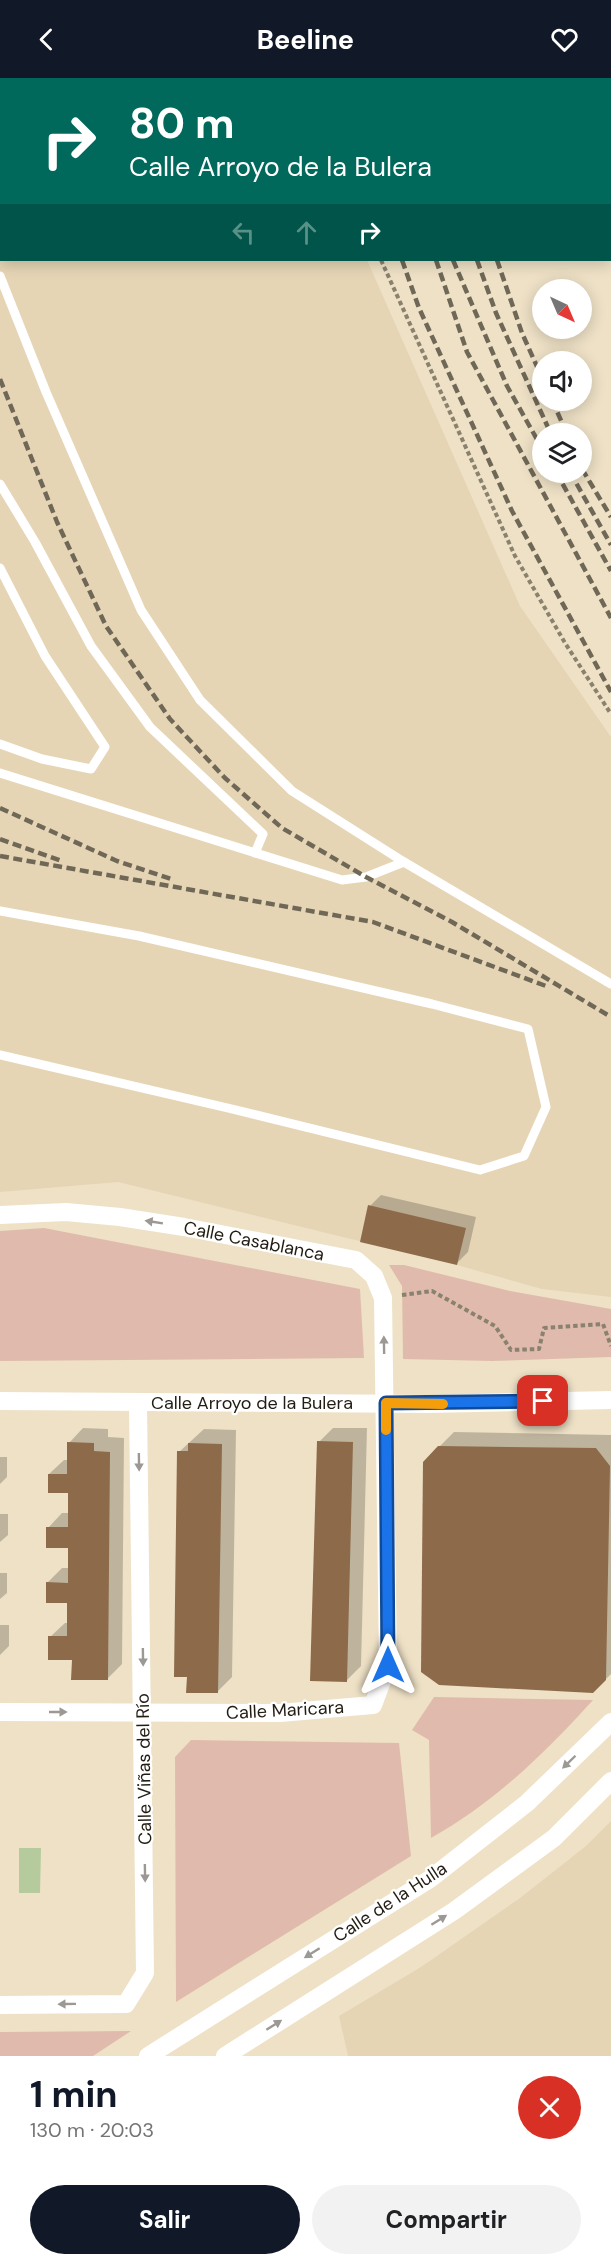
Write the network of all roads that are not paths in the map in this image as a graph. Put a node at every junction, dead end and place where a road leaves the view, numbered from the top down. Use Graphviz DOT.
graph roads {
  1 [pos="0,276"];
  2 [pos="0,484"];
  3 [pos="0,568"];
  4 [pos="0,744"];
  5 [pos="0,773"];
  6 [pos="255,853"];
  7 [pos="404,862"];
  8 [pos="0,911"];
  9 [pos="611,984"];
  10 [pos="0,1055"];
  11 [pos="0,1215"];
  12 [pos="611,1400"];
  13 [pos="0,1401"];
  14 [pos="386,1403"];
  15 [pos="138,1404"];
  16 [pos="0,1712"];
  17 [pos="144,1712"];
  18 [pos="611,1722"];
  19 [pos="611,1781"];
  20 [pos="0,2005"];
  21 [pos="148,2056"];
  22 [pos="225,2056"];
  1 -- 7 [label="lane"];
  2 -- 6 [label="lane"];
  3 -- 4 [label="lane"];
  5 -- 6 [label="lane"];
  6 -- 7 [label="lane"];
  7 -- 9 [label="lane"];
  8 -- 10 [label="lane"];
  14 -- 11 [label="street, Calle Casablanca, one-way"];
  12 -- 14 [label="street, Calle Arroyo de la Bulera"];
  13 -- 15 [label="street, Calle Arroyo de la Bulera"];
  14 -- 15 [label="street, Calle Arroyo de la Bulera"];
  14 -- 17 [label="street, Calle Maricara"];
  15 -- 17 [label="street, Calle Viñas del Río, one-way"];
  16 -- 17 [label="street, Calle Maricara, one-way"];
  17 -- 20 [label="street, Calle Viñas del Río, one-way"];
  18 -- 21 [label="street, Calle de la Hulla, one-way"];
  22 -- 19 [label="street, one-way"];
}
